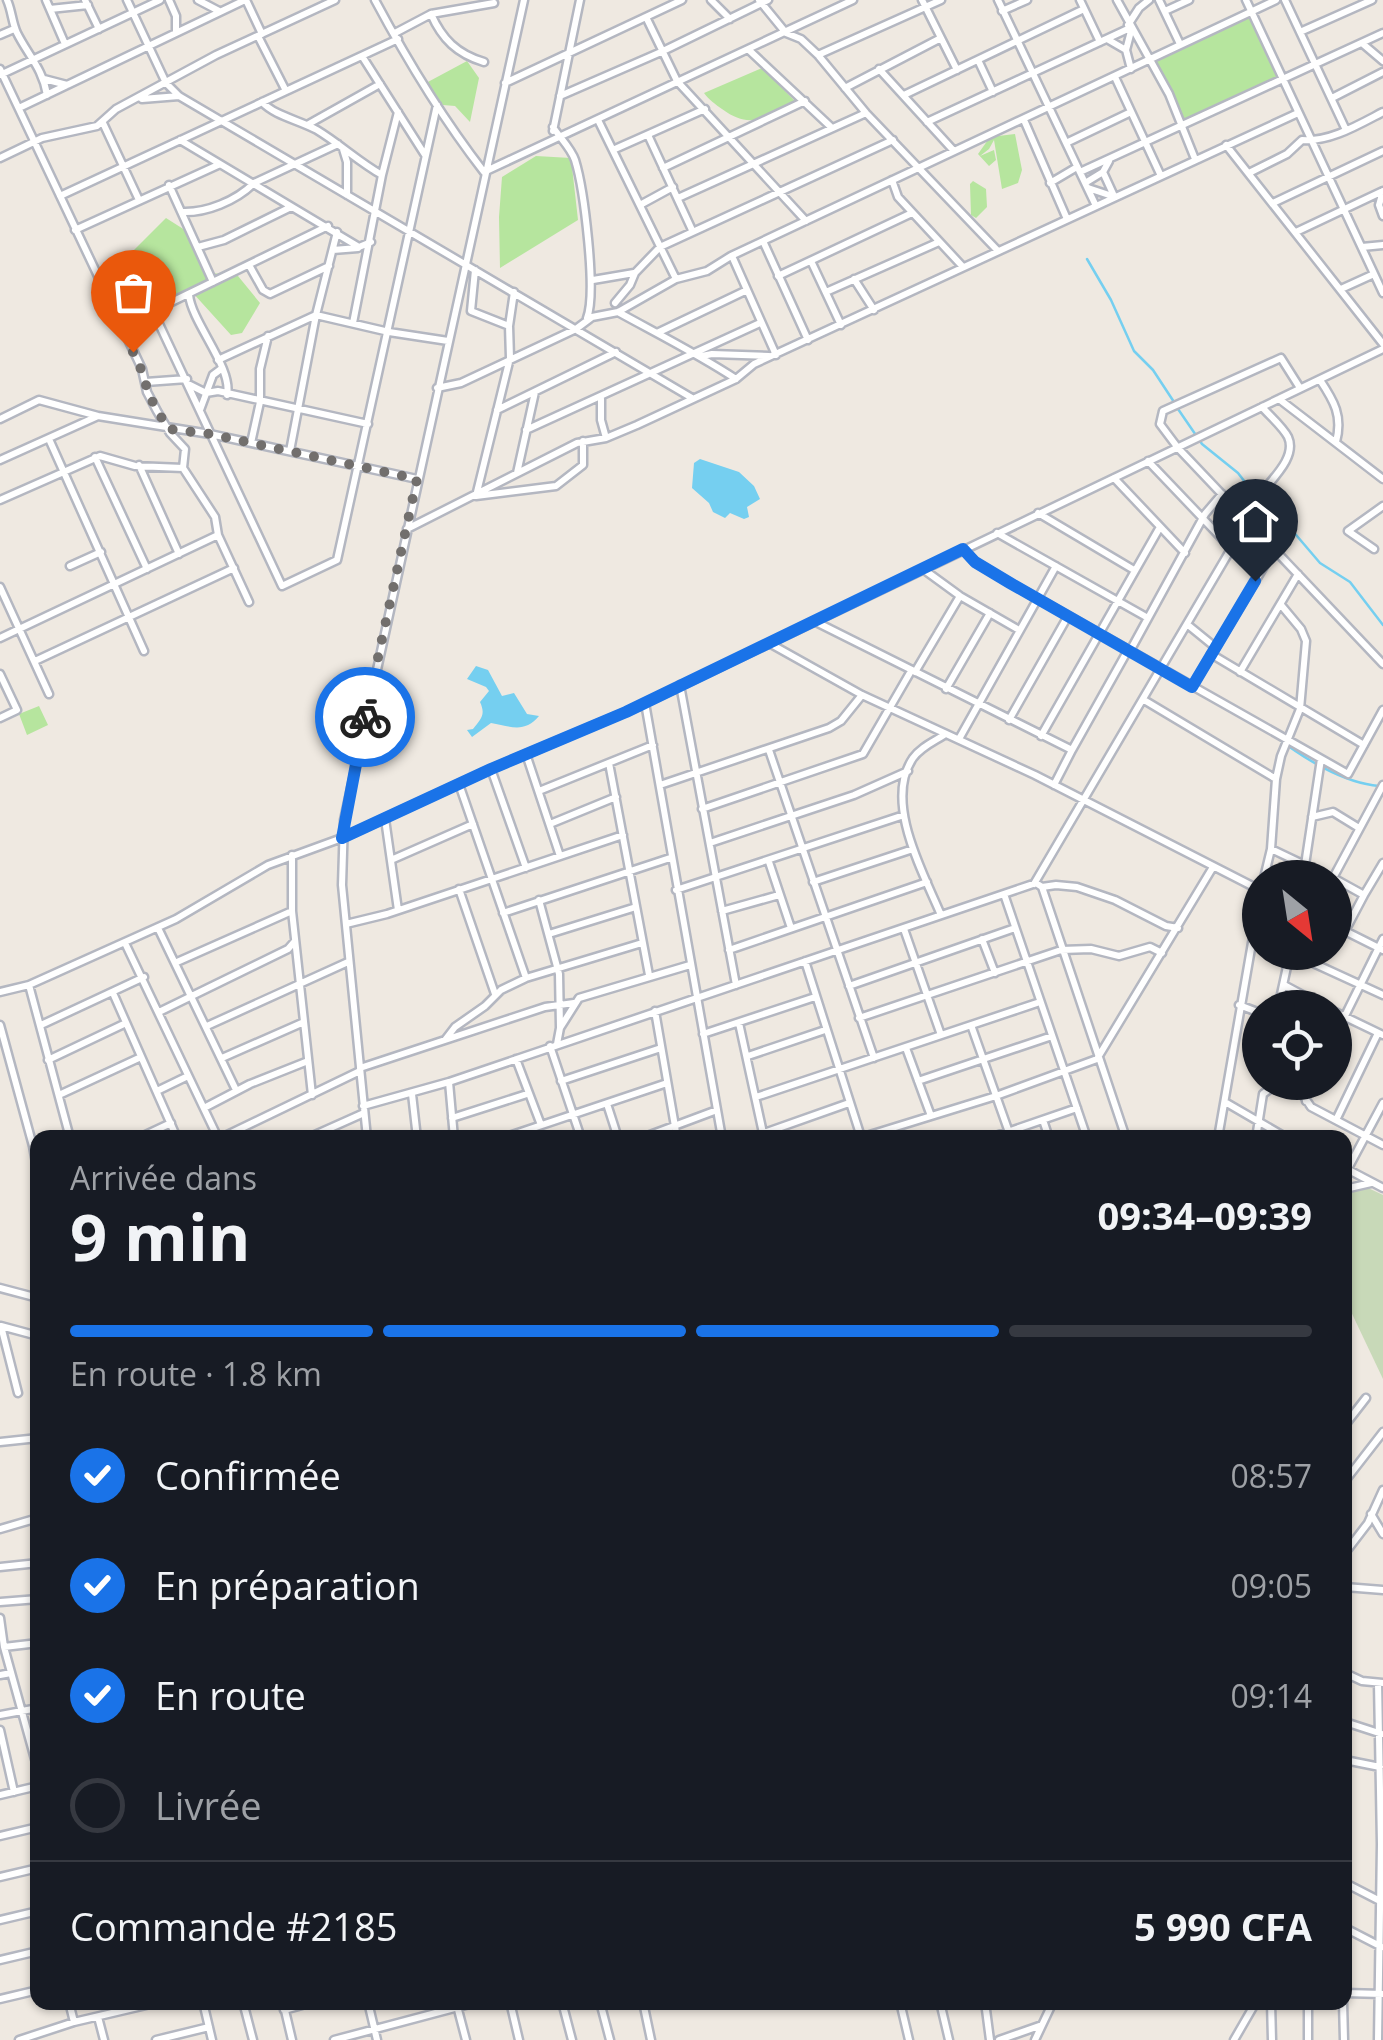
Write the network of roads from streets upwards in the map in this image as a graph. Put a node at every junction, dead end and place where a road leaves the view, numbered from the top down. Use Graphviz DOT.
graph roads {
  1 [pos="8,0"];
  2 [pos="46,0"];
  3 [pos="127,0"];
  4 [pos="160,0"];
  5 [pos="169,0"];
  6 [pos="198,0"];
  7 [pos="244,0"];
  8 [pos="335,0"];
  9 [pos="375,0"];
  10 [pos="521,0"];
  11 [pos="592,0"];
  12 [pos="682,0"];
  13 [pos="711,0"];
  14 [pos="941,0"];
  15 [pos="998,0"];
  16 [pos="1027,0"];
  17 [pos="1080,0"];
  18 [pos="1117,0"];
  19 [pos="1149,0"];
  20 [pos="1160,0"];
  21 [pos="1190,0"];
  22 [pos="1249,0"];
  23 [pos="1276,0"];
  24 [pos="1285,0"];
  25 [pos="1373,0"];
  26 [pos="763,1"];
  27 [pos="847,1"];
  28 [pos="86,3"];
  29 [pos="580,3"];
  30 [pos="494,4"];
  31 [pos="923,4"];
  32 [pos="1084,9"];
  33 [pos="1383,9"];
  34 [pos="50,10"];
  35 [pos="1002,11"];
  36 [pos="220,12"];
  37 [pos="1165,12"];
  38 [pos="1252,12"];
  39 [pos="133,13"];
  40 [pos="431,14"];
  41 [pos="646,17"];
  42 [pos="730,19"];
  43 [pos="1063,19"];
  44 [pos="1092,25"];
  45 [pos="14,28"];
  46 [pos="99,28"];
  47 [pos="1130,28"];
  48 [pos="1300,32"];
  49 [pos="176,33"];
  50 [pos="786,33"];
  51 [pos="1383,33"];
  52 [pos="0,35"];
  53 [pos="260,35"];
  54 [pos="396,36"];
  55 [pos="939,39"];
  56 [pos="1103,40"];
  57 [pos="1017,42"];
  58 [pos="65,44"];
  59 [pos="1363,44"];
  60 [pos="1180,45"];
  61 [pos="149,46"];
  62 [pos="572,50"];
  63 [pos="750,50"];
  64 [pos="1126,50"];
  65 [pos="662,52"];
  66 [pos="362,56"];
  67 [pos="818,56"];
  68 [pos="35,58"];
  69 [pos="978,60"];
  70 [pos="1148,61"];
  71 [pos="1383,61"];
  72 [pos="484,62"];
  73 [pos="1316,65"];
  74 [pos="878,69"];
  75 [pos="1131,69"];
  76 [pos="956,70"];
  77 [pos="1383,72"];
  78 [pos="1,73"];
  79 [pos="1035,74"];
  80 [pos="1115,77"];
  81 [pos="44,79"];
  82 [pos="1284,80"];
  83 [pos="677,81"];
  84 [pos="166,83"];
  85 [pos="504,83"];
  86 [pos="67,84"];
  87 [pos="380,84"];
  88 [pos="844,88"];
  89 [pos="286,91"];
  90 [pos="993,92"];
  91 [pos="47,95"];
  92 [pos="179,96"];
  93 [pos="560,96"];
  94 [pos="904,96"];
  95 [pos="1332,98"];
  96 [pos="136,100"];
  97 [pos="262,102"];
  98 [pos="805,102"];
  99 [pos="437,104"];
  100 [pos="19,108"];
  101 [pos="1051,108"];
  102 [pos="705,109"];
  103 [pos="398,112"];
  104 [pos="866,112"];
  105 [pos="1131,112"];
  106 [pos="1298,113"];
  107 [pos="1382,116"];
  108 [pos="598,120"];
  109 [pos="1024,120"];
  110 [pos="220,122"];
  111 [pos="927,122"];
  112 [pos="103,123"];
  113 [pos="306,125"];
  114 [pos="1180,127"];
  115 [pos="832,128"];
  116 [pos="1346,130"];
  117 [pos="648,136"];
  118 [pos="731,136"];
  119 [pos="556,138"];
  120 [pos="180,140"];
  121 [pos="893,140"];
  122 [pos="34,142"];
  123 [pos="1066,142"];
  124 [pos="1314,142"];
  125 [pos="1146,143"];
  126 [pos="1226,145"];
  127 [pos="340,146"];
  128 [pos="614,149"];
  129 [pos="953,150"];
  130 [pos="1383,151"];
  131 [pos="320,152"];
  132 [pos="352,153"];
  133 [pos="426,156"];
  134 [pos="0,158"];
  135 [pos="1110,159"];
  136 [pos="1195,159"];
  137 [pos="347,162"];
  138 [pos="220,164"];
  139 [pos="293,165"];
  140 [pos="124,166"];
  141 [pos="755,166"];
  142 [pos="664,168"];
  143 [pos="918,168"];
  144 [pos="1079,170"];
  145 [pos="305,172"];
  146 [pos="484,172"];
  147 [pos="1103,172"];
  148 [pos="1250,173"];
  149 [pos="382,176"];
  150 [pos="1160,176"];
  151 [pos="1329,177"];
  152 [pos="892,180"];
  153 [pos="254,183"];
  154 [pos="1050,183"];
  155 [pos="169,185"];
  156 [pos="1086,186"];
  157 [pos="673,188"];
  158 [pos="1383,191"];
  159 [pos="779,192"];
  160 [pos="60,196"];
  161 [pos="347,196"];
  162 [pos="1114,197"];
  163 [pos="678,198"];
  164 [pos="139,200"];
  165 [pos="1273,203"];
  166 [pos="640,205"];
  167 [pos="1096,206"];
  168 [pos="290,207"];
  169 [pos="1344,209"];
  170 [pos="182,212"];
  171 [pos="376,212"];
  172 [pos="912,213"];
  173 [pos="1383,216"];
  174 [pos="1067,219"];
  175 [pos="806,221"];
  176 [pos="328,226"];
  177 [pos="75,230"];
  178 [pos="692,230"];
  179 [pos="338,232"];
  180 [pos="409,232"];
  181 [pos="1296,232"];
  182 [pos="371,242"];
  183 [pos="763,242"];
  184 [pos="939,242"];
  185 [pos="1383,245"];
  186 [pos="198,247"];
  187 [pos="660,247"];
  188 [pos="1362,247"];
  189 [pos="359,248"];
  190 [pos="333,250"];
  191 [pos="998,252"];
  192 [pos="731,256"];
  193 [pos="812,260"];
  194 [pos="465,264"];
  195 [pos="249,265"];
  196 [pos="329,266"];
  197 [pos="964,268"];
  198 [pos="475,270"];
  199 [pos="635,272"];
  200 [pos="1374,274"];
  201 [pos="778,276"];
  202 [pos="854,279"];
  203 [pos="593,280"];
  204 [pos="676,280"];
  205 [pos="213,282"];
  206 [pos="1340,289"];
  207 [pos="745,290"];
  208 [pos="514,292"];
  209 [pos="826,292"];
  210 [pos="1383,292"];
  211 [pos="188,295"];
  212 [pos="615,302"];
  213 [pos="874,310"];
  214 [pos="153,311"];
  215 [pos="618,312"];
  216 [pos="316,314"];
  217 [pos="587,320"];
  218 [pos="353,323"];
  219 [pos="760,323"];
  220 [pos="842,325"];
  221 [pos="509,326"];
  222 [pos="120,327"];
  223 [pos="576,329"];
  224 [pos="389,332"];
  225 [pos="656,333"];
  226 [pos="269,336"];
  227 [pos="808,340"];
  228 [pos="448,341"];
  229 [pos="1382,350"];
  230 [pos="616,352"];
  231 [pos="697,356"];
  232 [pos="774,356"];
  233 [pos="510,358"];
  234 [pos="219,364"];
  235 [pos="652,374"];
  236 [pos="736,379"];
  237 [pos="1320,380"];
  238 [pos="146,382"];
  239 [pos="188,382"];
  240 [pos="437,388"];
  241 [pos="1300,388"];
  242 [pos="535,391"];
  243 [pos="206,393"];
  244 [pos="227,395"];
  245 [pos="682,397"];
  246 [pos="601,398"];
  247 [pos="1279,399"];
  248 [pos="260,402"];
  249 [pos="1262,408"];
  250 [pos="200,410"];
  251 [pos="299,410"];
  252 [pos="496,410"];
  253 [pos="98,416"];
  254 [pos="0,419"];
  255 [pos="368,424"];
  256 [pos="168,429"];
  257 [pos="526,430"];
  258 [pos="210,434"];
  259 [pos="49,438"];
  260 [pos="606,438"];
  261 [pos="583,442"];
  262 [pos="1336,442"];
  263 [pos="252,443"];
  264 [pos="1178,448"];
  265 [pos="290,451"];
  266 [pos="95,457"];
  267 [pos="0,460"];
  268 [pos="1148,461"];
  269 [pos="139,465"];
  270 [pos="358,466"];
  271 [pos="183,468"];
  272 [pos="63,471"];
  273 [pos="1381,474"];
  274 [pos="516,476"];
  275 [pos="1113,478"];
  276 [pos="417,479"];
  277 [pos="1222,494"];
  278 [pos="476,496"];
  279 [pos="0,500"];
  280 [pos="1383,506"];
  281 [pos="1038,513"];
  282 [pos="1248,520"];
  283 [pos="1202,521"];
  284 [pos="1160,528"];
  285 [pos="406,530"];
  286 [pos="996,533"];
  287 [pos="218,535"];
  288 [pos="1232,548"];
  289 [pos="1274,548"];
  290 [pos="963,549"];
  291 [pos="1374,549"];
  292 [pos="101,552"];
  293 [pos="1185,553"];
  294 [pos="179,554"];
  295 [pos="70,566"];
  296 [pos="1056,566"];
  297 [pos="234,568"];
  298 [pos="147,569"];
  299 [pos="923,569"];
  300 [pos="1134,570"];
  301 [pos="1298,574"];
  302 [pos="116,584"];
  303 [pos="0,587"];
  304 [pos="960,596"];
  305 [pos="1038,598"];
  306 [pos="1118,601"];
  307 [pos="249,602"];
  308 [pos="1281,605"];
  309 [pos="990,613"];
  310 [pos="1068,616"];
  311 [pos="130,617"];
  312 [pos="1148,618"];
  313 [pos="813,620"];
  314 [pos="1188,625"];
  315 [pos="20,630"];
  316 [pos="1019,630"];
  317 [pos="1100,635"];
  318 [pos="0,638"];
  319 [pos="768,642"];
  320 [pos="1213,650"];
  321 [pos="144,651"];
  322 [pos="1129,651"];
  323 [pos="35,661"];
  324 [pos="1383,664"];
  325 [pos="1162,670"];
  326 [pos="913,672"];
  327 [pos="1240,672"];
  328 [pos="0,674"];
  329 [pos="680,685"];
  330 [pos="1192,687"];
  331 [pos="946,689"];
  332 [pos="50,694"];
  333 [pos="862,695"];
  334 [pos="1144,700"];
  335 [pos="644,703"];
  336 [pos="976,705"];
  337 [pos="891,709"];
  338 [pos="1300,709"];
  339 [pos="1383,710"];
  340 [pos="0,718"];
  341 [pos="1009,720"];
  342 [pos="946,734"];
  343 [pos="1041,736"];
  344 [pos="958,739"];
  345 [pos="1287,740"];
  346 [pos="653,745"];
  347 [pos="1364,745"];
  348 [pos="769,750"];
  349 [pos="1072,750"];
  350 [pos="526,754"];
  351 [pos="1321,760"];
  352 [pos="609,762"];
  353 [pos="491,769"];
  354 [pos="908,771"];
  355 [pos="695,774"];
  356 [pos="1276,779"];
  357 [pos="780,782"];
  358 [pos="458,784"];
  359 [pos="660,785"];
  360 [pos="1054,785"];
  361 [pos="1383,786"];
  362 [pos="539,791"];
  363 [pos="616,796"];
  364 [pos="1380,798"];
  365 [pos="1084,800"];
  366 [pos="702,809"];
  367 [pos="904,816"];
  368 [pos="792,817"];
  369 [pos="1312,817"];
  370 [pos="385,818"];
  371 [pos="473,824"];
  372 [pos="550,824"];
  373 [pos="1359,828"];
  374 [pos="623,835"];
  375 [pos="342,838"];
  376 [pos="710,843"];
  377 [pos="914,849"];
  378 [pos="1270,849"];
  379 [pos="802,850"];
  380 [pos="292,855"];
  381 [pos="560,856"];
  382 [pos="670,858"];
  383 [pos="391,860"];
  384 [pos="1268,860"];
  385 [pos="1296,860"];
  386 [pos="1306,860"];
  387 [pos="1342,860"];
  388 [pos="768,862"];
  389 [pos="1383,862"];
  390 [pos="1213,867"];
  391 [pos="526,868"];
  392 [pos="629,870"];
  393 [pos="492,878"];
  394 [pos="717,878"];
  395 [pos="813,882"];
  396 [pos="927,882"];
  397 [pos="1242,884"];
  398 [pos="1038,886"];
  399 [pos="1352,888"];
  400 [pos="459,889"];
  401 [pos="676,890"];
  402 [pos="1004,894"];
  403 [pos="779,895"];
  404 [pos="1364,895"];
  405 [pos="539,900"];
  406 [pos="636,908"];
  407 [pos="398,910"];
  408 [pos="292,911"];
  409 [pos="722,911"];
  410 [pos="503,913"];
  411 [pos="942,916"];
  412 [pos="824,917"];
  413 [pos="1352,919"];
  414 [pos="346,924"];
  415 [pos="158,928"];
  416 [pos="791,928"];
  417 [pos="1016,928"];
  418 [pos="1178,928"];
  419 [pos="904,929"];
  420 [pos="549,934"];
  421 [pos="1352,934"];
  422 [pos="1383,939"];
  423 [pos="296,940"];
  424 [pos="982,940"];
  425 [pos="125,943"];
  426 [pos="642,943"];
  427 [pos="288,949"];
  428 [pos="1380,949"];
  429 [pos="729,950"];
  430 [pos="1061,950"];
  431 [pos="837,951"];
  432 [pos="1162,953"];
  433 [pos="297,955"];
  434 [pos="804,961"];
  435 [pos="177,962"];
  436 [pos="348,962"];
  437 [pos="1027,962"];
  438 [pos="916,963"];
  439 [pos="690,964"];
  440 [pos="558,967"];
  441 [pos="1248,970"];
  442 [pos="1287,970"];
  443 [pos="1329,970"];
  444 [pos="995,973"];
  445 [pos="649,975"];
  446 [pos="144,978"];
  447 [pos="526,978"];
  448 [pos="299,982"];
  449 [pos="1361,984"];
  450 [pos="29,985"];
  451 [pos="736,985"];
  452 [pos="1284,985"];
  453 [pos="848,986"];
  454 [pos="1283,990"];
  455 [pos="1293,990"];
  456 [pos="0,992"];
  457 [pos="113,993"];
  458 [pos="495,994"];
  459 [pos="1383,995"];
  460 [pos="192,996"];
  461 [pos="928,996"];
  462 [pos="697,997"];
  463 [pos="815,997"];
  464 [pos="1040,1002"];
  465 [pos="575,1003"];
  466 [pos="561,1004"];
  467 [pos="1352,1004"];
  468 [pos="1239,1005"];
  469 [pos="1242,1006"];
  470 [pos="159,1012"];
  471 [pos="655,1012"];
  472 [pos="859,1018"];
  473 [pos="1352,1021"];
  474 [pos="304,1022"];
  475 [pos="126,1023"];
  476 [pos="739,1023"];
  477 [pos="41,1024"];
  478 [pos="0,1025"];
  479 [pos="971,1025"];
  480 [pos="206,1026"];
  481 [pos="560,1028"];
  482 [pos="825,1030"];
  483 [pos="704,1034"];
  484 [pos="1380,1034"];
  485 [pos="941,1035"];
  486 [pos="1052,1036"];
  487 [pos="445,1040"];
  488 [pos="553,1045"];
  489 [pos="661,1048"];
  490 [pos="906,1048"];
  491 [pos="748,1056"];
  492 [pos="141,1057"];
  493 [pos="222,1058"];
  494 [pos="874,1058"];
  495 [pos="516,1059"];
  496 [pos="983,1059"];
  497 [pos="48,1060"];
  498 [pos="1098,1060"];
  499 [pos="308,1061"];
  500 [pos="360,1069"];
  501 [pos="839,1070"];
  502 [pos="1065,1072"];
  503 [pos="188,1076"];
  504 [pos="561,1081"];
  505 [pos="918,1081"];
  506 [pos="449,1082"];
  507 [pos="667,1083"];
  508 [pos="236,1090"];
  509 [pos="156,1091"];
  510 [pos="412,1094"];
  511 [pos="528,1094"];
  512 [pos="59,1095"];
  513 [pos="312,1095"];
  514 [pos="996,1096"];
  515 [pos="756,1097"];
  516 [pos="1262,1100"];
  517 [pos="1225,1102"];
  518 [pos="1306,1102"];
  519 [pos="1383,1102"];
  520 [pos="607,1104"];
  521 [pos="849,1104"];
  522 [pos="204,1108"];
  523 [pos="1077,1108"];
  524 [pos="364,1109"];
  525 [pos="717,1110"];
  526 [pos="574,1115"];
  527 [pos="931,1116"];
  528 [pos="452,1118"];
  529 [pos="1043,1120"];
  530 [pos="1258,1120"];
  531 [pos="1336,1120"];
  532 [pos="170,1123"];
  533 [pos="674,1124"];
  534 [pos="540,1125"];
  535 [pos="896,1126"];
  536 [pos="31,1130"];
  537 [pos="68,1130"];
  538 [pos="156,1130"];
  539 [pos="174,1130"];
  540 [pos="216,1130"];
  541 [pos="237,1130"];
  542 [pos="324,1130"];
  543 [pos="365,1130"];
  544 [pos="416,1130"];
  545 [pos="453,1130"];
  546 [pos="525,1130"];
  547 [pos="579,1130"];
  548 [pos="615,1130"];
  549 [pos="660,1130"];
  550 [pos="675,1130"];
  551 [pos="721,1130"];
  552 [pos="762,1130"];
  553 [pos="772,1130"];
  554 [pos="857,1130"];
  555 [pos="884,1130"];
  556 [pos="897,1130"];
  557 [pos="1009,1130"];
  558 [pos="1019,1130"];
  559 [pos="1046,1130"];
  560 [pos="1084,1130"];
  561 [pos="1123,1130"];
  562 [pos="1220,1130"];
  563 [pos="1257,1130"];
  564 [pos="1274,1130"];
  565 [pos="1366,1136"];
  566 [pos="1383,1145"];
  567 [pos="1352,1160"];
  568 [pos="1352,1174"];
  569 [pos="1372,1182"];
  570 [pos="1352,1187"];
  571 [pos="1383,1188"];
  572 [pos="0,1288"];
  573 [pos="30,1296"];
  574 [pos="1,1326"];
  575 [pos="30,1334"];
  576 [pos="18,1393"];
  577 [pos="1366,1398"];
  578 [pos="1352,1416"];
  579 [pos="1383,1432"];
  580 [pos="30,1439"];
  581 [pos="0,1442"];
  582 [pos="1352,1472"];
  583 [pos="1383,1490"];
  584 [pos="1372,1514"];
  585 [pos="30,1520"];
  586 [pos="0,1529"];
  587 [pos="1383,1534"];
  588 [pos="1352,1543"];
  589 [pos="30,1564"];
  590 [pos="0,1566"];
  591 [pos="1352,1588"];
  592 [pos="1383,1590"];
  593 [pos="30,1600"];
  594 [pos="0,1602"];
  595 [pos="0,1618"];
  596 [pos="30,1644"];
  597 [pos="2,1647"];
  598 [pos="11,1673"];
  599 [pos="0,1675"];
  600 [pos="1352,1677"];
  601 [pos="1380,1683"];
  602 [pos="30,1710"];
  603 [pos="23,1711"];
  604 [pos="0,1715"];
  605 [pos="1352,1724"];
  606 [pos="0,1730"];
  607 [pos="1381,1734"];
  608 [pos="30,1739"];
  609 [pos="3,1754"];
  610 [pos="1352,1761"];
  611 [pos="1380,1767"];
  612 [pos="30,1788"];
  613 [pos="14,1792"];
  614 [pos="0,1796"];
  615 [pos="30,1828"];
  616 [pos="0,1836"];
  617 [pos="1382,1844"];
  618 [pos="30,1870"];
  619 [pos="0,1877"];
  620 [pos="1352,1887"];
  621 [pos="1380,1901"];
  622 [pos="30,1912"];
  623 [pos="0,1920"];
  624 [pos="1352,1932"];
  625 [pos="1381,1947"];
  626 [pos="30,1953"];
  627 [pos="0,1960"];
  628 [pos="30,1992"];
  629 [pos="1352,1993"];
  630 [pos="1381,1994"];
  631 [pos="0,1999"];
  632 [pos="71,2010"];
  633 [pos="114,2010"];
  634 [pos="205,2010"];
  635 [pos="245,2010"];
  636 [pos="285,2010"];
  637 [pos="370,2010"];
  638 [pos="441,2010"];
  639 [pos="458,2010"];
  640 [pos="512,2010"];
  641 [pos="564,2010"];
  642 [pos="602,2010"];
  643 [pos="645,2010"];
  644 [pos="902,2010"];
  645 [pos="942,2010"];
  646 [pos="989,2010"];
  647 [pos="1049,2010"];
  648 [pos="1251,2010"];
  649 [pos="1271,2010"];
  650 [pos="1308,2010"];
  651 [pos="1343,2010"];
  652 [pos="98,2017"];
  653 [pos="74,2022"];
  654 [pos="1042,2024"];
  655 [pos="209,2027"];
  656 [pos="375,2030"];
  657 [pos="19,2040"];
  658 [pos="104,2040"];
  659 [pos="156,2040"];
  660 [pos="212,2040"];
  661 [pos="253,2040"];
  662 [pos="292,2040"];
  663 [pos="334,2040"];
  664 [pos="377,2040"];
  665 [pos="466,2040"];
  666 [pos="519,2040"];
  667 [pos="572,2040"];
  668 [pos="610,2040"];
  669 [pos="651,2040"];
  670 [pos="909,2040"];
  671 [pos="949,2040"];
  672 [pos="990,2040"];
  673 [pos="999,2040"];
  674 [pos="1035,2040"];
  675 [pos="1234,2040"];
  676 [pos="1272,2040"];
  677 [pos="1308,2040"];
  678 [pos="1344,2040"];
  679 [pos="1378,2040"];
  1 -- 45 [label="street"];
  2 -- 34 [label="street"];
  3 -- 39 [label="street"];
  4 -- 39 [label="street"];
  5 -- 49 [label="street"];
  6 -- 36 [label="street"];
  7 -- 36 [label="street"];
  7 -- 53 [label="street"];
  8 -- 53 [label="street"];
  9 -- 54 [label="street"];
  10 -- 85 [label="street"];
  11 -- 29 [label="street"];
  12 -- 41 [label="street"];
  13 -- 42 [label="street"];
  14 -- 31 [label="street"];
  15 -- 35 [label="street"];
  16 -- 35 [label="street"];
  17 -- 32 [label="street"];
  18 -- 47 [label="street"];
  19 -- 47 [label="street"];
  20 -- 37 [label="street"];
  21 -- 37 [label="street"];
  22 -- 38 [label="street"];
  23 -- 38 [label="street"];
  24 -- 48 [label="street"];
  25 -- 33 [label="street"];
  25 -- 48 [label="street"];
  26 -- 42 [label="street"];
  26 -- 50 [label="street"];
  27 -- 50 [label="street"];
  28 -- 34 [label="street"];
  28 -- 46 [label="street"];
  29 -- 62 [label="street"];
  30 -- 40 [label="street"];
  31 -- 55 [label="street"];
  31 -- 67 [label="street"];
  32 -- 43 [label="street"];
  32 -- 44 [label="street"];
  34 -- 58 [label="street"];
  35 -- 57 [label="street"];
  36 -- 49 [label="street"];
  37 -- 60 [label="street"];
  38 -- 60 [label="street"];
  38 -- 82 [label="street"];
  39 -- 46 [label="street"];
  39 -- 61 [label="street"];
  40 -- 54 [label="street"];
  40 -- 72 [label="street"];
  41 -- 62 [label="street"];
  41 -- 65 [label="street"];
  42 -- 65 [label="street"];
  43 -- 44 [label="street"];
  43 -- 57 [label="street"];
  44 -- 56 [label="street"];
  45 -- 52 [label="street"];
  45 -- 68 [label="street"];
  46 -- 58 [label="street"];
  47 -- 56 [label="street"];
  47 -- 64 [label="street"];
  47 -- 70 [label="street"];
  48 -- 73 [label="street"];
  49 -- 61 [label="street"];
  50 -- 63 [label="street"];
  50 -- 67 [label="street"];
  51 -- 59 [label="street"];
  53 -- 84 [label="street"];
  53 -- 89 [label="street"];
  54 -- 66 [label="street"];
  54 -- 99 [label="street"];
  55 -- 74 [label="street"];
  55 -- 76 [label="street"];
  56 -- 64 [label="street"];
  56 -- 79 [label="street"];
  57 -- 69 [label="street"];
  57 -- 79 [label="street"];
  58 -- 68 [label="street"];
  59 -- 71 [label="street"];
  59 -- 73 [label="street"];
  60 -- 70 [label="street"];
  61 -- 84 [label="street"];
  61 -- 86 [label="street"];
  62 -- 85 [label="street"];
  62 -- 93 [label="street"];
  63 -- 83 [label="street"];
  63 -- 98 [label="street"];
  64 -- 75 [label="street"];
  65 -- 83 [label="street"];
  65 -- 93 [label="street"];
  66 -- 87 [label="street"];
  66 -- 89 [label="street"];
  67 -- 88 [label="street"];
  68 -- 78 [label="street"];
  68 -- 81 [label="street"];
  69 -- 76 [label="street"];
  69 -- 90 [label="street"];
  70 -- 75 [label="street"];
  70 -- 114 [label="street"];
  73 -- 82 [label="street"];
  73 -- 95 [label="street"];
  74 -- 88 [label="street"];
  74 -- 94 [label="street"];
  75 -- 80 [label="street"];
  76 -- 94 [label="street"];
  77 -- 95 [label="street"];
  78 -- 100 [label="street"];
  79 -- 90 [label="street"];
  79 -- 101 [label="street"];
  80 -- 101 [label="street"];
  80 -- 105 [label="street"];
  81 -- 86 [label="street"];
  81 -- 91 [label="street"];
  82 -- 106 [label="street"];
  82 -- 114 [label="street"];
  83 -- 102 [label="street"];
  83 -- 108 [label="street"];
  84 -- 92 [label="street"];
  84 -- 96 [label="street"];
  85 -- 146 [label="street"];
  86 -- 91 [label="street"];
  87 -- 103 [label="street"];
  87 -- 113 [label="street"];
  88 -- 104 [label="street"];
  89 -- 97 [label="street"];
  90 -- 111 [label="street"];
  91 -- 100 [label="street"];
  92 -- 96 [label="street"];
  92 -- 110 [label="street"];
  93 -- 119 [label="street"];
  94 -- 111 [label="street"];
  95 -- 116 [label="street"];
  96 -- 112 [label="street"];
  97 -- 110 [label="street"];
  97 -- 113 [label="street"];
  98 -- 115 [label="street"];
  98 -- 118 [label="street"];
  99 -- 133 [label="street"];
  99 -- 146 [label="street"];
  100 -- 122 [label="street"];
  101 -- 109 [label="street"];
  101 -- 123 [label="street"];
  102 -- 117 [label="street"];
  102 -- 118 [label="street"];
  103 -- 133 [label="street"];
  103 -- 149 [label="street"];
  104 -- 115 [label="street"];
  104 -- 121 [label="street"];
  105 -- 123 [label="street"];
  105 -- 125 [label="street"];
  106 -- 124 [label="street"];
  106 -- 126 [label="street"];
  107 -- 116 [label="street"];
  108 -- 119 [label="street"];
  108 -- 128 [label="street"];
  109 -- 129 [label="street"];
  109 -- 154 [label="street"];
  110 -- 120 [label="street"];
  110 -- 139 [label="street"];
  111 -- 129 [label="street"];
  112 -- 122 [label="street"];
  112 -- 140 [label="street"];
  113 -- 127 [label="street"];
  114 -- 125 [label="street"];
  114 -- 136 [label="street"];
  115 -- 141 [label="street"];
  116 -- 124 [label="street"];
  117 -- 128 [label="street"];
  117 -- 142 [label="street"];
  118 -- 141 [label="street"];
  118 -- 142 [label="street"];
  119 -- 146 [label="street"];
  119 -- 217 [label="street"];
  120 -- 138 [label="street"];
  120 -- 140 [label="street"];
  121 -- 143 [label="street"];
  121 -- 159 [label="street"];
  122 -- 134 [label="street"];
  122 -- 160 [label="street"];
  123 -- 144 [label="street"];
  124 -- 148 [label="street"];
  124 -- 151 [label="street"];
  125 -- 135 [label="street"];
  125 -- 150 [label="street"];
  126 -- 136 [label="street"];
  126 -- 148 [label="street"];
  127 -- 131 [label="street"];
  127 -- 132 [label="street"];
  127 -- 137 [label="street"];
  128 -- 166 [label="street"];
  129 -- 143 [label="street"];
  130 -- 151 [label="street"];
  131 -- 139 [label="street"];
  131 -- 145 [label="street"];
  132 -- 137 [label="street"];
  132 -- 149 [label="street"];
  133 -- 180 [label="street"];
  135 -- 144 [label="street"];
  135 -- 147 [label="street"];
  136 -- 150 [label="street"];
  137 -- 161 [label="street"];
  138 -- 153 [label="street"];
  138 -- 155 [label="street"];
  139 -- 145 [label="street"];
  139 -- 153 [label="street"];
  140 -- 160 [label="street"];
  140 -- 164 [label="street"];
  141 -- 159 [label="street"];
  141 -- 163 [label="street"];
  142 -- 157 [label="street"];
  143 -- 152 [label="street"];
  143 -- 191 [label="street"];
  144 -- 154 [label="street"];
  144 -- 156 [label="street"];
  145 -- 161 [label="street"];
  146 -- 194 [label="street"];
  147 -- 156 [label="street"];
  147 -- 162 [label="street"];
  148 -- 165 [label="street"];
  149 -- 171 [label="street"];
  150 -- 162 [label="street"];
  151 -- 165 [label="street"];
  151 -- 169 [label="street"];
  152 -- 172 [label="street"];
  152 -- 175 [label="street"];
  153 -- 168 [label="street"];
  153 -- 170 [label="street"];
  154 -- 174 [label="street"];
  155 -- 164 [label="street"];
  155 -- 170 [label="street"];
  156 -- 162 [label="street"];
  156 -- 167 [label="street"];
  157 -- 163 [label="street"];
  157 -- 166 [label="street"];
  158 -- 169 [label="street"];
  158 -- 173 [label="street"];
  159 -- 175 [label="street"];
  159 -- 178 [label="street"];
  160 -- 177 [label="street"];
  161 -- 171 [label="street"];
  162 -- 167 [label="street"];
  163 -- 178 [label="street"];
  164 -- 177 [label="street"];
  165 -- 181 [label="street"];
  166 -- 187 [label="street"];
  167 -- 174 [label="street"];
  168 -- 176 [label="street"];
  168 -- 186 [label="street"];
  169 -- 181 [label="street"];
  169 -- 188 [label="street"];
  170 -- 186 [label="street"];
  171 -- 180 [label="street"];
  171 -- 182 [label="street"];
  172 -- 184 [label="street"];
  172 -- 193 [label="street"];
  174 -- 191 [label="street"];
  175 -- 183 [label="street"];
  176 -- 179 [label="street"];
  176 -- 195 [label="street"];
  177 -- 222 [label="street"];
  178 -- 187 [label="street"];
  179 -- 189 [label="street"];
  179 -- 190 [label="street"];
  180 -- 194 [label="street"];
  180 -- 224 [label="street"];
  181 -- 206 [label="street"];
  182 -- 189 [label="street"];
  182 -- 218 [label="street"];
  183 -- 192 [label="street"];
  183 -- 201 [label="street"];
  184 -- 197 [label="street"];
  184 -- 202 [label="street"];
  185 -- 188 [label="street"];
  186 -- 205 [label="street"];
  187 -- 199 [label="street"];
  187 -- 204 [label="street"];
  188 -- 200 [label="street"];
  189 -- 190 [label="street"];
  190 -- 196 [label="street"];
  191 -- 197 [label="street"];
  192 -- 204 [label="street"];
  192 -- 207 [label="street"];
  193 -- 201 [label="street"];
  193 -- 209 [label="street"];
  194 -- 198 [label="street"];
  194 -- 228 [label="street"];
  195 -- 196 [label="street"];
  195 -- 205 [label="street"];
  196 -- 216 [label="street"];
  197 -- 213 [label="street"];
  198 -- 208 [label="street"];
  198 -- 221 [label="street"];
  199 -- 203 [label="street"];
  199 -- 212 [label="street"];
  200 -- 206 [label="street"];
  200 -- 210 [label="street"];
  201 -- 227 [label="street"];
  202 -- 209 [label="street"];
  202 -- 213 [label="street"];
  204 -- 215 [label="street"];
  205 -- 211 [label="street"];
  206 -- 229 [label="street"];
  207 -- 219 [label="street"];
  207 -- 225 [label="street"];
  208 -- 221 [label="street"];
  208 -- 223 [label="street"];
  209 -- 220 [label="street"];
  211 -- 214 [label="street"];
  211 -- 234 [label="street"];
  213 -- 220 [label="street"];
  214 -- 222 [label="street"];
  214 -- 239 [label="street"];
  215 -- 217 [label="street"];
  215 -- 225 [label="street"];
  216 -- 218 [label="street"];
  216 -- 226 [label="street"];
  216 -- 251 [label="street"];
  217 -- 223 [label="street"];
  218 -- 224 [label="street"];
  219 -- 231 [label="street"];
  219 -- 232 [label="street"];
  220 -- 227 [label="street"];
  221 -- 233 [label="street"];
  222 -- 238 [label="street"];
  223 -- 230 [label="street"];
  223 -- 233 [label="street"];
  224 -- 228 [label="street"];
  224 -- 255 [label="street"];
  225 -- 231 [label="street"];
  226 -- 234 [label="street"];
  226 -- 248 [label="street"];
  227 -- 232 [label="street"];
  228 -- 240 [label="street"];
  229 -- 237 [label="street"];
  230 -- 235 [label="street"];
  230 -- 242 [label="street"];
  231 -- 232 [label="street"];
  231 -- 235 [label="street"];
  231 -- 236 [label="street"];
  232 -- 236 [label="street"];
  233 -- 240 [label="street"];
  233 -- 252 [label="street"];
  234 -- 243 [label="street"];
  234 -- 244 [label="street"];
  235 -- 245 [label="street"];
  235 -- 246 [label="street"];
  236 -- 245 [label="street"];
  237 -- 241 [label="street"];
  237 -- 262 [label="street"];
  238 -- 239 [label="street"];
  238 -- 256 [label="street"];
  239 -- 243 [label="street"];
  239 -- 250 [label="street"];
  240 -- 276 [label="street"];
  241 -- 247 [label="street"];
  241 -- 264 [label="street"];
  242 -- 252 [label="street"];
  242 -- 257 [label="street"];
  243 -- 244 [label="street"];
  243 -- 250 [label="street"];
  244 -- 248 [label="street"];
  245 -- 260 [label="street"];
  246 -- 257 [label="street"];
  246 -- 260 [label="street"];
  247 -- 249 [label="street"];
  247 -- 262 [label="street"];
  248 -- 251 [label="street"];
  248 -- 263 [label="street"];
  249 -- 264 [label="street"];
  249 -- 282 [label="street"];
  250 -- 258 [label="street"];
  251 -- 255 [label="street"];
  251 -- 265 [label="street"];
  252 -- 278 [label="street"];
  253 -- 254 [label="street"];
  253 -- 256 [label="street"];
  253 -- 259 [label="street"];
  255 -- 270 [label="street"];
  256 -- 258 [label="street"];
  256 -- 271 [label="street"];
  257 -- 274 [label="street"];
  258 -- 263 [label="street"];
  258 -- 270 [label="street"];
  259 -- 267 [label="street"];
  259 -- 272 [label="street"];
  260 -- 261 [label="street"];
  261 -- 274 [label="street"];
  261 -- 278 [label="street"];
  262 -- 273 [label="street"];
  263 -- 265 [label="street"];
  264 -- 268 [label="street"];
  264 -- 277 [label="street"];
  265 -- 270 [label="street"];
  266 -- 269 [label="street"];
  266 -- 272 [label="street"];
  266 -- 298 [label="street"];
  268 -- 275 [label="street"];
  268 -- 283 [label="street"];
  269 -- 271 [label="street"];
  269 -- 294 [label="street"];
  270 -- 276 [label="street"];
  271 -- 287 [label="street"];
  272 -- 279 [label="street"];
  272 -- 292 [label="street"];
  274 -- 278 [label="street"];
  275 -- 281 [label="street"];
  275 -- 284 [label="street"];
  276 -- 285 [label="street"];
  277 -- 282 [label="street"];
  277 -- 283 [label="street"];
  278 -- 285 [label="street"];
  280 -- 291 [label="street"];
  281 -- 286 [label="street"];
  281 -- 300 [label="street"];
  282 -- 288 [label="street"];
  282 -- 289 [label="street"];
  283 -- 288 [label="street"];
  283 -- 293 [label="street"];
  284 -- 293 [label="street"];
  284 -- 300 [label="street"];
  285 -- 375 [label="street"];
  286 -- 290 [label="street"];
  286 -- 296 [label="street"];
  287 -- 294 [label="street"];
  287 -- 297 [label="street"];
  288 -- 314 [label="street"];
  289 -- 301 [label="street"];
  289 -- 320 [label="street"];
  290 -- 299 [label="street"];
  290 -- 305 [label="street"];
  292 -- 295 [label="street"];
  292 -- 302 [label="street"];
  293 -- 312 [label="street"];
  294 -- 298 [label="street"];
  296 -- 305 [label="street"];
  296 -- 306 [label="street"];
  297 -- 307 [label="street"];
  297 -- 311 [label="street"];
  298 -- 302 [label="street"];
  299 -- 304 [label="street"];
  299 -- 313 [label="street"];
  300 -- 306 [label="street"];
  301 -- 308 [label="street"];
  301 -- 324 [label="street"];
  302 -- 311 [label="street"];
  302 -- 315 [label="street"];
  303 -- 315 [label="street"];
  304 -- 309 [label="street"];
  304 -- 326 [label="street"];
  305 -- 310 [label="street"];
  305 -- 316 [label="street"];
  306 -- 312 [label="street"];
  306 -- 317 [label="street"];
  308 -- 327 [label="street"];
  308 -- 338 [label="street"];
  309 -- 316 [label="street"];
  309 -- 331 [label="street"];
  310 -- 317 [label="street"];
  310 -- 341 [label="street"];
  311 -- 321 [label="street"];
  311 -- 323 [label="street"];
  312 -- 322 [label="street"];
  313 -- 319 [label="street"];
  313 -- 326 [label="street"];
  314 -- 320 [label="street"];
  314 -- 325 [label="street"];
  315 -- 318 [label="street"];
  315 -- 323 [label="street"];
  316 -- 336 [label="street"];
  317 -- 322 [label="street"];
  317 -- 343 [label="street"];
  319 -- 329 [label="street"];
  319 -- 333 [label="street"];
  320 -- 327 [label="street"];
  320 -- 330 [label="street"];
  322 -- 325 [label="street"];
  322 -- 349 [label="street"];
  323 -- 332 [label="street"];
  325 -- 330 [label="street"];
  325 -- 334 [label="street"];
  326 -- 331 [label="street"];
  326 -- 337 [label="street"];
  327 -- 338 [label="street"];
  328 -- 340 [label="street"];
  329 -- 335 [label="street"];
  329 -- 355 [label="street"];
  330 -- 345 [label="street"];
  331 -- 336 [label="street"];
  333 -- 337 [label="street"];
  333 -- 348 [label="street"];
  334 -- 356 [label="street"];
  334 -- 365 [label="street"];
  335 -- 346 [label="street"];
  335 -- 350 [label="street"];
  336 -- 341 [label="street"];
  336 -- 344 [label="street"];
  337 -- 342 [label="street"];
  337 -- 357 [label="street"];
  338 -- 345 [label="street"];
  338 -- 347 [label="street"];
  339 -- 347 [label="street"];
  341 -- 343 [label="street"];
  342 -- 344 [label="street"];
  342 -- 354 [label="street"];
  343 -- 349 [label="street"];
  344 -- 360 [label="street"];
  345 -- 351 [label="street"];
  345 -- 356 [label="street"];
  346 -- 352 [label="street"];
  346 -- 359 [label="street"];
  347 -- 351 [label="street"];
  348 -- 355 [label="street"];
  348 -- 357 [label="street"];
  349 -- 360 [label="street"];
  350 -- 353 [label="street"];
  350 -- 362 [label="street"];
  351 -- 369 [label="street"];
  352 -- 362 [label="street"];
  352 -- 363 [label="street"];
  353 -- 358 [label="street"];
  353 -- 391 [label="street"];
  354 -- 367 [label="street"];
  354 -- 368 [label="street"];
  355 -- 359 [label="street"];
  355 -- 366 [label="street"];
  356 -- 378 [label="street"];
  357 -- 366 [label="street"];
  357 -- 368 [label="street"];
  358 -- 370 [label="street"];
  358 -- 371 [label="street"];
  359 -- 382 [label="street"];
  360 -- 365 [label="street"];
  361 -- 364 [label="street"];
  362 -- 372 [label="street"];
  363 -- 372 [label="street"];
  363 -- 374 [label="street"];
  364 -- 373 [label="street"];
  365 -- 390 [label="street"];
  365 -- 398 [label="street"];
  366 -- 376 [label="street"];
  367 -- 377 [label="street"];
  367 -- 379 [label="street"];
  368 -- 376 [label="street"];
  368 -- 379 [label="street"];
  369 -- 373 [label="street"];
  369 -- 386 [label="street"];
  370 -- 375 [label="street"];
  370 -- 383 [label="street"];
  371 -- 383 [label="street"];
  371 -- 393 [label="street"];
  372 -- 381 [label="street"];
  373 -- 387 [label="street"];
  374 -- 381 [label="street"];
  374 -- 392 [label="street"];
  375 -- 380 [label="street"];
  375 -- 414 [label="street"];
  376 -- 394 [label="street"];
  377 -- 395 [label="street"];
  377 -- 396 [label="street"];
  378 -- 384 [label="street"];
  378 -- 385 [label="street"];
  379 -- 388 [label="street"];
  379 -- 395 [label="street"];
  380 -- 408 [label="street"];
  380 -- 415 [label="street"];
  381 -- 391 [label="street"];
  382 -- 392 [label="street"];
  382 -- 401 [label="street"];
  383 -- 407 [label="street"];
  388 -- 394 [label="street"];
  388 -- 403 [label="street"];
  389 -- 404 [label="street"];
  390 -- 397 [label="street"];
  390 -- 418 [label="street"];
  391 -- 393 [label="street"];
  392 -- 405 [label="street"];
  392 -- 406 [label="street"];
  393 -- 400 [label="street"];
  393 -- 410 [label="street"];
  394 -- 401 [label="street"];
  394 -- 409 [label="street"];
  395 -- 412 [label="street"];
  396 -- 411 [label="street"];
  396 -- 412 [label="street"];
  398 -- 402 [label="street"];
  398 -- 418 [label="street"];
  398 -- 430 [label="street"];
  399 -- 404 [label="street"];
  400 -- 407 [label="street"];
  400 -- 458 [label="street"];
  401 -- 439 [label="street"];
  402 -- 411 [label="street"];
  402 -- 417 [label="street"];
  403 -- 409 [label="street"];
  403 -- 416 [label="street"];
  404 -- 413 [label="street"];
  405 -- 410 [label="street"];
  405 -- 420 [label="street"];
  406 -- 420 [label="street"];
  406 -- 426 [label="street"];
  407 -- 414 [label="street"];
  408 -- 423 [label="street"];
  408 -- 435 [label="street"];
  409 -- 429 [label="street"];
  410 -- 447 [label="street"];
  411 -- 419 [label="street"];
  412 -- 416 [label="street"];
  412 -- 431 [label="street"];
  414 -- 436 [label="street"];
  415 -- 425 [label="street"];
  415 -- 435 [label="street"];
  416 -- 429 [label="street"];
  417 -- 424 [label="street"];
  417 -- 437 [label="street"];
  418 -- 432 [label="street"];
  419 -- 431 [label="street"];
  419 -- 438 [label="street"];
  420 -- 440 [label="street"];
  421 -- 428 [label="street"];
  422 -- 428 [label="street"];
  423 -- 427 [label="street"];
  423 -- 433 [label="street"];
  424 -- 438 [label="street"];
  424 -- 444 [label="street"];
  425 -- 446 [label="street"];
  425 -- 450 [label="street"];
  426 -- 440 [label="street"];
  426 -- 445 [label="street"];
  427 -- 433 [label="street"];
  427 -- 460 [label="street"];
  428 -- 449 [label="street"];
  429 -- 451 [label="street"];
  430 -- 432 [label="street"];
  430 -- 437 [label="street"];
  430 -- 498 [label="street"];
  431 -- 434 [label="street"];
  431 -- 453 [label="street"];
  432 -- 498 [label="street"];
  433 -- 448 [label="street"];
  434 -- 451 [label="street"];
  434 -- 463 [label="street"];
  435 -- 460 [label="street"];
  436 -- 448 [label="street"];
  436 -- 500 [label="street"];
  437 -- 444 [label="street"];
  437 -- 464 [label="street"];
  438 -- 453 [label="street"];
  438 -- 461 [label="street"];
  439 -- 445 [label="street"];
  439 -- 462 [label="street"];
  440 -- 447 [label="street"];
  440 -- 466 [label="street"];
  441 -- 468 [label="street"];
  442 -- 452 [label="street"];
  443 -- 449 [label="street"];
  444 -- 461 [label="street"];
  445 -- 465 [label="street"];
  446 -- 457 [label="street"];
  446 -- 470 [label="street"];
  447 -- 458 [label="street"];
  448 -- 474 [label="street"];
  448 -- 480 [label="street"];
  449 -- 459 [label="street"];
  449 -- 467 [label="street"];
  450 -- 456 [label="street"];
  450 -- 477 [label="street"];
  451 -- 462 [label="street"];
  452 -- 454 [label="street"];
  452 -- 455 [label="street"];
  453 -- 472 [label="street"];
  457 -- 475 [label="street"];
  457 -- 477 [label="street"];
  458 -- 487 [label="street"];
  460 -- 470 [label="street"];
  460 -- 480 [label="street"];
  461 -- 472 [label="street"];
  461 -- 485 [label="street"];
  462 -- 471 [label="street"];
  462 -- 483 [label="street"];
  463 -- 476 [label="street"];
  463 -- 482 [label="street"];
  464 -- 479 [label="street"];
  464 -- 486 [label="street"];
  465 -- 466 [label="street"];
  465 -- 481 [label="street"];
  466 -- 481 [label="street"];
  466 -- 487 [label="street"];
  468 -- 469 [label="street"];
  468 -- 517 [label="street"];
  470 -- 503 [label="street"];
  471 -- 488 [label="street"];
  471 -- 489 [label="street"];
  472 -- 494 [label="street"];
  473 -- 484 [label="street"];
  474 -- 493 [label="street"];
  474 -- 499 [label="street"];
  475 -- 492 [label="street"];
  475 -- 497 [label="street"];
  476 -- 483 [label="street"];
  476 -- 491 [label="street"];
  477 -- 497 [label="street"];
  478 -- 536 [label="street"];
  479 -- 485 [label="street"];
  479 -- 496 [label="street"];
  480 -- 493 [label="street"];
  481 -- 488 [label="street"];
  482 -- 491 [label="street"];
  482 -- 501 [label="street"];
  483 -- 525 [label="street"];
  484 -- 531 [label="street"];
  485 -- 490 [label="street"];
  486 -- 496 [label="street"];
  486 -- 502 [label="street"];
  487 -- 500 [label="street"];
  488 -- 495 [label="street"];
  488 -- 504 [label="street"];
  489 -- 504 [label="street"];
  489 -- 507 [label="street"];
  490 -- 494 [label="street"];
  490 -- 505 [label="street"];
  491 -- 515 [label="street"];
  492 -- 509 [label="street"];
  492 -- 512 [label="street"];
  493 -- 508 [label="street"];
  494 -- 501 [label="street"];
  495 -- 506 [label="street"];
  495 -- 511 [label="street"];
  496 -- 505 [label="street"];
  496 -- 514 [label="street"];
  497 -- 512 [label="street"];
  498 -- 502 [label="street"];
  498 -- 561 [label="street"];
  499 -- 508 [label="street"];
  499 -- 513 [label="street"];
  500 -- 513 [label="street"];
  500 -- 524 [label="street"];
  501 -- 515 [label="street"];
  501 -- 521 [label="street"];
  502 -- 514 [label="street"];
  502 -- 523 [label="street"];
  503 -- 509 [label="street"];
  503 -- 522 [label="street"];
  504 -- 526 [label="street"];
  505 -- 527 [label="street"];
  506 -- 510 [label="street"];
  506 -- 528 [label="street"];
  507 -- 520 [label="street"];
  507 -- 533 [label="street"];
  508 -- 522 [label="street"];
  509 -- 532 [label="street"];
  510 -- 524 [label="street"];
  510 -- 544 [label="street"];
  511 -- 528 [label="street"];
  511 -- 534 [label="street"];
  512 -- 537 [label="street"];
  513 -- 541 [label="street"];
  514 -- 527 [label="street"];
  514 -- 557 [label="street"];
  515 -- 552 [label="street"];
  516 -- 530 [label="street"];
  517 -- 530 [label="street"];
  517 -- 562 [label="street"];
  518 -- 531 [label="street"];
  519 -- 565 [label="street"];
  520 -- 526 [label="street"];
  520 -- 548 [label="street"];
  521 -- 553 [label="street"];
  521 -- 554 [label="street"];
  522 -- 540 [label="street"];
  523 -- 529 [label="street"];
  523 -- 560 [label="street"];
  524 -- 542 [label="street"];
  524 -- 543 [label="street"];
  525 -- 533 [label="street"];
  525 -- 551 [label="street"];
  526 -- 534 [label="street"];
  526 -- 547 [label="street"];
  527 -- 535 [label="street"];
  528 -- 545 [label="street"];
  529 -- 558 [label="street"];
  529 -- 559 [label="street"];
  530 -- 563 [label="street"];
  530 -- 564 [label="street"];
  531 -- 565 [label="street"];
  532 -- 538 [label="street"];
  532 -- 539 [label="street"];
  533 -- 549 [label="street"];
  533 -- 550 [label="street"];
  534 -- 546 [label="street"];
  535 -- 555 [label="street"];
  535 -- 556 [label="street"];
  565 -- 566 [label="street"];
  565 -- 567 [label="street"];
  568 -- 569 [label="street"];
  569 -- 570 [label="street"];
  569 -- 571 [label="street"];
  572 -- 573 [label="street"];
  574 -- 575 [label="street"];
  574 -- 576 [label="street"];
  577 -- 578 [label="street"];
  579 -- 582 [label="street"];
  580 -- 581 [label="street"];
  583 -- 584 [label="street"];
  584 -- 587 [label="street"];
  584 -- 588 [label="street"];
  585 -- 586 [label="street"];
  589 -- 590 [label="street"];
  591 -- 592 [label="street"];
  593 -- 594 [label="street"];
  595 -- 597 [label="street"];
  596 -- 597 [label="street"];
  597 -- 598 [label="street"];
  598 -- 599 [label="street"];
  598 -- 603 [label="street"];
  600 -- 601 [label="street"];
  601 -- 607 [label="street"];
  602 -- 603 [label="street"];
  603 -- 604 [label="street"];
  603 -- 608 [label="street"];
  605 -- 607 [label="street"];
  606 -- 609 [label="street"];
  607 -- 611 [label="street"];
  609 -- 613 [label="street"];
  610 -- 611 [label="street"];
  611 -- 617 [label="street"];
  612 -- 613 [label="street"];
  613 -- 614 [label="street"];
  615 -- 616 [label="street"];
  617 -- 621 [label="street"];
  618 -- 619 [label="street"];
  620 -- 621 [label="street"];
  621 -- 625 [label="street"];
  622 -- 623 [label="street"];
  624 -- 625 [label="street"];
  625 -- 630 [label="street"];
  626 -- 627 [label="street"];
  628 -- 631 [label="street"];
  629 -- 630 [label="street"];
  630 -- 679 [label="street"];
  632 -- 653 [label="street"];
  633 -- 652 [label="street"];
  634 -- 655 [label="street"];
  635 -- 661 [label="street"];
  636 -- 662 [label="street"];
  637 -- 656 [label="street"];
  638 -- 656 [label="street"];
  639 -- 665 [label="street"];
  640 -- 666 [label="street"];
  641 -- 667 [label="street"];
  642 -- 668 [label="street"];
  643 -- 669 [label="street"];
  644 -- 670 [label="street"];
  645 -- 671 [label="street"];
  646 -- 672 [label="street"];
  647 -- 654 [label="street"];
  648 -- 675 [label="street"];
  649 -- 676 [label="street"];
  650 -- 677 [label="street"];
  651 -- 678 [label="street"];
  652 -- 653 [label="street"];
  652 -- 658 [label="street"];
  653 -- 657 [label="street"];
  654 -- 673 [label="street"];
  654 -- 674 [label="street"];
  655 -- 659 [label="street"];
  655 -- 660 [label="street"];
  656 -- 663 [label="street"];
  656 -- 664 [label="street"];
}
